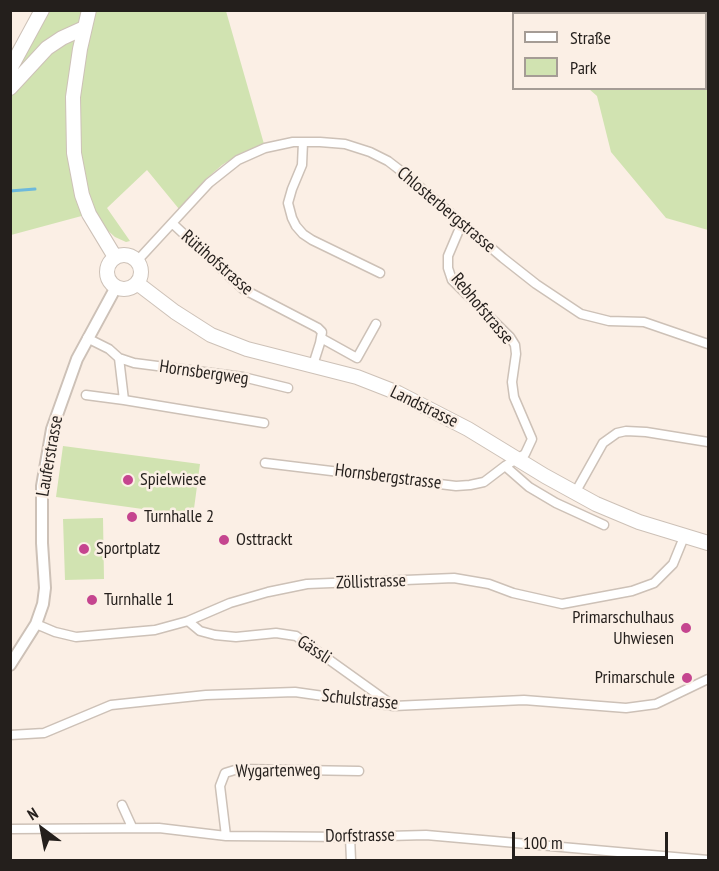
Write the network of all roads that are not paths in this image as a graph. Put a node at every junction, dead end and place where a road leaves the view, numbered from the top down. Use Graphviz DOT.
graph roads {
  1 [pos="32,10"];
  2 [pos="42,10"];
  3 [pos="89,10"];
  4 [pos="84,28"];
  5 [pos="10,52"];
  6 [pos="10,69"];
  7 [pos="10,88"];
  8 [pos="303,142"];
  9 [pos="462,223"];
  10 [pos="172,224"];
  11 [pos="115,257"];
  12 [pos="137,261"];
  13 [pos="380,273"];
  14 [pos="137,283"];
  15 [pos="116,287"];
  16 [pos="376,324"];
  17 [pos="87,338"];
  18 [pos="321,338"];
  19 [pos="708,344"];
  20 [pos="119,358"];
  21 [pos="313,365"];
  22 [pos="288,388"];
  23 [pos="86,395"];
  24 [pos="124,400"];
  25 [pos="264,423"];
  26 [pos="708,442"];
  27 [pos="510,462"];
  28 [pos="265,463"];
  29 [pos="575,493"];
  30 [pos="604,525"];
  31 [pos="684,537"];
  32 [pos="708,543"];
  33 [pos="188,621"];
  34 [pos="36,624"];
  35 [pos="10,665"];
  36 [pos="708,679"];
  37 [pos="394,706"];
  38 [pos="10,735"];
  39 [pos="359,771"];
  40 [pos="122,805"];
  41 [pos="132,827"];
  42 [pos="10,829"];
  43 [pos="226,836"];
  44 [pos="350,837"];
  45 [pos="706,860"];
  46 [pos="351,861"];
  1 -- 5 [label="main road"];
  2 -- 6 [label="main road"];
  3 -- 4 [label="main road"];
  4 -- 7 [label="main road"];
  4 -- 11 [label="main road"];
  8 -- 9 [label="street, Chlosterbergstrasse"];
  8 -- 10 [label="street, Chlosterbergstrasse"];
  8 -- 13 [label="street"];
  9 -- 19 [label="street, Chlosterbergstrasse"];
  9 -- 27 [label="street, Rebhofstrasse"];
  10 -- 12 [label="street, Chlosterbergstrasse"];
  10 -- 18 [label="street, Rütihofstrasse"];
  11 -- 12 [label="main road"];
  11 -- 15 [label="main road"];
  12 -- 14 [label="main road"];
  14 -- 15 [label="main road"];
  14 -- 21 [label="main road, Landstrasse"];
  15 -- 17 [label="street, Lauferstrasse"];
  16 -- 18 [label="street, Rütihofstrasse"];
  17 -- 20 [label="street, Hornsbergweg"];
  17 -- 34 [label="street, Lauferstrasse"];
  18 -- 21 [label="street"];
  20 -- 22 [label="street, Hornsbergweg"];
  20 -- 24 [label="street"];
  21 -- 27 [label="main road, Landstrasse"];
  23 -- 24 [label="street"];
  24 -- 25 [label="street"];
  26 -- 29 [label="street"];
  27 -- 28 [label="street, Hornsbergstrasse"];
  27 -- 29 [label="main road, Landstrasse"];
  27 -- 30 [label="street"];
  29 -- 31 [label="main road, Landstrasse"];
  31 -- 32 [label="main road, Landstrasse"];
  31 -- 33 [label="street, Zöllistrasse"];
  33 -- 34 [label="street, Zöllistrasse"];
  33 -- 37 [label="street, Gässli"];
  34 -- 35 [label="street, Lauferstrasse"];
  36 -- 37 [label="street, Schulstrasse"];
  37 -- 38 [label="street, Schulstrasse"];
  39 -- 43 [label="street, Wygartenweg"];
  40 -- 41 [label="street"];
  41 -- 42 [label="street, Dorfstrasse"];
  41 -- 43 [label="street, Dorfstrasse"];
  43 -- 44 [label="street, Dorfstrasse"];
  44 -- 45 [label="street, Dorfstrasse"];
  44 -- 46 [label="street"];
}
